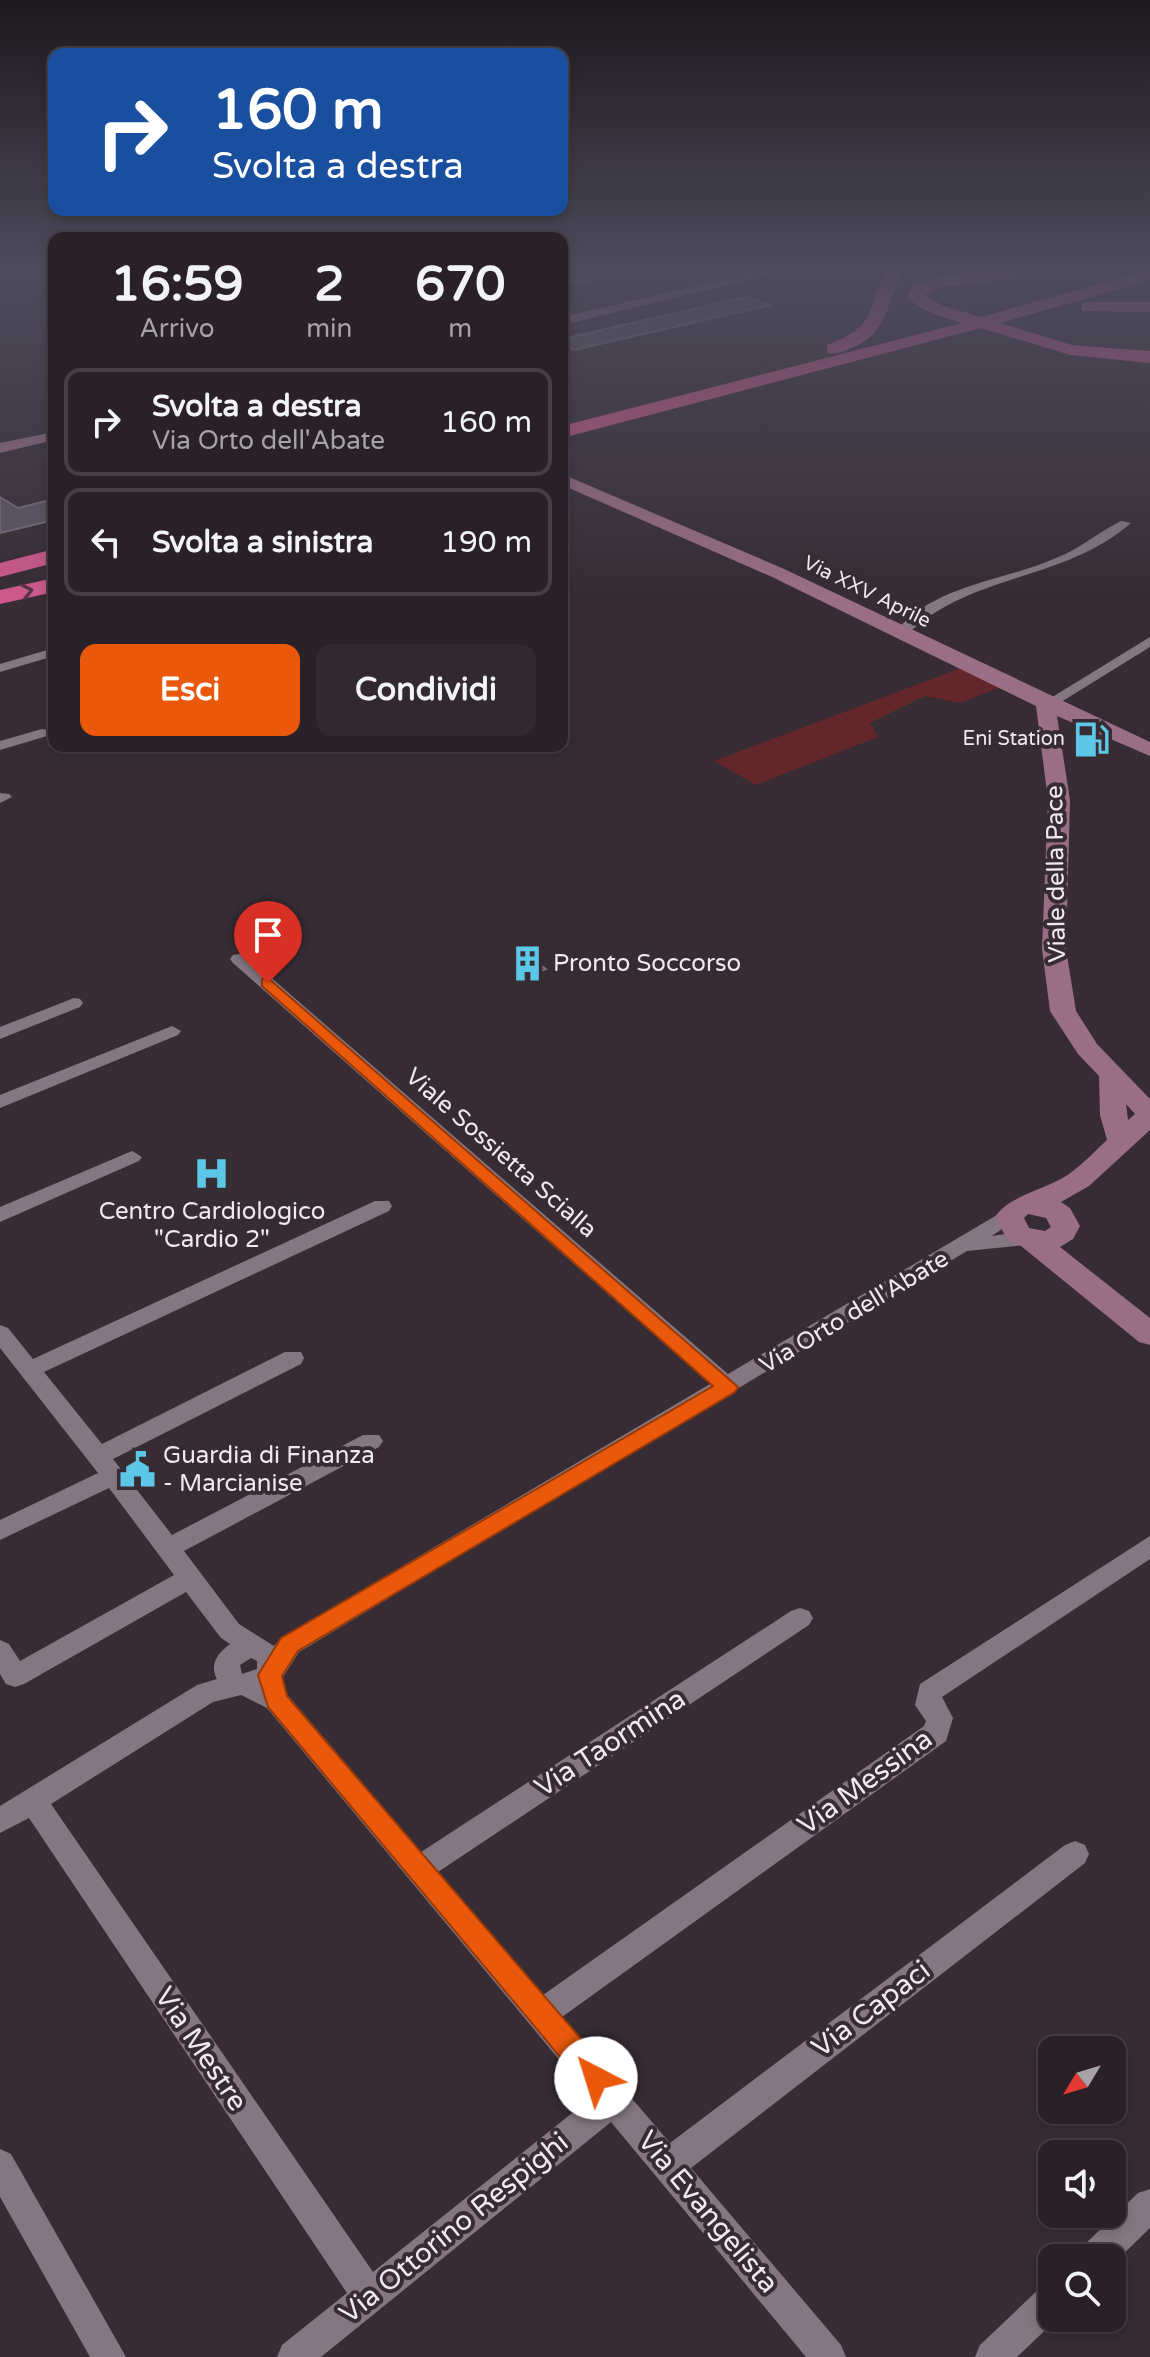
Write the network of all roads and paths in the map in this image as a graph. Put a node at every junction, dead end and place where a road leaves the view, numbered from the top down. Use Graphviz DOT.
graph roads {
  1 [pos="719,376"];
  2 [pos="750,376"];
  3 [pos="782,376"];
  4 [pos="808,376"];
  5 [pos="568,415"];
  6 [pos="568,422"];
  7 [pos="568,430"];
  8 [pos="48,437"];
  9 [pos="568,437"];
  10 [pos="0,448"];
  11 [pos="568,482"];
  12 [pos="1125,523"];
  13 [pos="48,549"];
  14 [pos="48,558"];
  15 [pos="0,561"];
  16 [pos="0,570"];
  17 [pos="48,586"];
  18 [pos="0,597"];
  19 [pos="901,633"];
  20 [pos="1150,641"];
  21 [pos="48,654"];
  22 [pos="0,668"];
  23 [pos="1046,704"];
  24 [pos="42,733"];
  25 [pos="0,746"];
  26 [pos="1150,750"];
  27 [pos="239,959"];
  28 [pos="74,1003"];
  29 [pos="172,1031"];
  30 [pos="0,1034"];
  31 [pos="1111,1078"];
  32 [pos="0,1102"];
  33 [pos="1150,1114"];
  34 [pos="1120,1139"];
  35 [pos="132,1157"];
  36 [pos="382,1206"];
  37 [pos="0,1215"];
  38 [pos="1053,1217"];
  39 [pos="1022,1232"];
  40 [pos="1091,1283"];
  41 [pos="0,1333"];
  42 [pos="1150,1334"];
  43 [pos="293,1358"];
  44 [pos="31,1369"];
  45 [pos="728,1387"];
  46 [pos="371,1441"];
  47 [pos="98,1456"];
  48 [pos="113,1476"];
  49 [pos="0,1531"];
  50 [pos="1150,1546"];
  51 [pos="167,1549"];
  52 [pos="190,1578"];
  53 [pos="800,1618"];
  54 [pos="0,1651"];
  55 [pos="251,1666"];
  56 [pos="33,1801"];
  57 [pos="0,1821"];
  58 [pos="1075,1854"];
  59 [pos="420,1868"];
  60 [pos="542,2014"];
  61 [pos="614,2100"];
  62 [pos="0,2165"];
  63 [pos="668,2165"];
  64 [pos="1150,2205"];
  65 [pos="1110,2244"];
  66 [pos="369,2296"];
  67 [pos="1038,2313"];
  68 [pos="109,2357"];
  69 [pos="294,2357"];
  70 [pos="829,2357"];
  71 [pos="992,2357"];
  1 -- 5 [label="highway"];
  2 -- 6 [label="highway"];
  3 -- 7 [label="highway"];
  4 -- 9 [label="highway"];
  8 -- 10 [label="street"];
  11 -- 19 [label="street, Via XXV Aprile"];
  12 -- 19 [label="street"];
  13 -- 15 [label="highway"];
  14 -- 16 [label="highway"];
  18 -- 17 [label="highway, one-way"];
  19 -- 23 [label="street, Via XXV Aprile"];
  20 -- 23 [label="street"];
  21 -- 22 [label="street"];
  23 -- 26 [label="street, Via XXV Aprile"];
  23 -- 31 [label="street, Viale della Pace"];
  24 -- 25 [label="street"];
  27 -- 45 [label="street, Viale Sossietta Scialla"];
  28 -- 30 [label="street"];
  29 -- 32 [label="street"];
  31 -- 33 [label="street, Viale della Pace"];
  31 -- 34 [label="street"];
  33 -- 34 [label="street"];
  34 -- 38 [label="street"];
  35 -- 37 [label="street"];
  36 -- 44 [label="street"];
  38 -- 39 [label="street"];
  38 -- 39 [label="street"];
  38 -- 40 [label="street"];
  39 -- 40 [label="street"];
  39 -- 45 [label="street, Via Orto dell'Abate"];
  40 -- 42 [label="street"];
  41 -- 44 [label="street, Via Evangelista"];
  43 -- 47 [label="street"];
  44 -- 47 [label="street, Via Evangelista"];
  45 -- 55 [label="street, Via Orto dell'Abate"];
  46 -- 51 [label="street"];
  47 -- 48 [label="street, Via Evangelista"];
  48 -- 49 [label="street"];
  48 -- 51 [label="street, Via Evangelista"];
  50 -- 60 [label="street, Via Messina"];
  51 -- 52 [label="street, Via Evangelista"];
  52 -- 54 [label="street"];
  52 -- 55 [label="street, Via Evangelista"];
  53 -- 59 [label="street, Via Taormina"];
  55 -- 56 [label="street"];
  55 -- 59 [label="street, Via Evangelista"];
  56 -- 57 [label="street"];
  56 -- 66 [label="street, Via Mestre"];
  58 -- 63 [label="street, Via Capaci"];
  59 -- 60 [label="street, Via Evangelista"];
  60 -- 61 [label="street, Via Evangelista"];
  61 -- 63 [label="street, Via Evangelista"];
  61 -- 66 [label="street, Via Ottorino Respighi"];
  62 -- 68 [label="street"];
  63 -- 70 [label="street, Via Evangelista"];
  64 -- 65 [label="street"];
  66 -- 69 [label="street, Via Ottorino Respighi"];
  67 -- 71 [label="street"];
}
